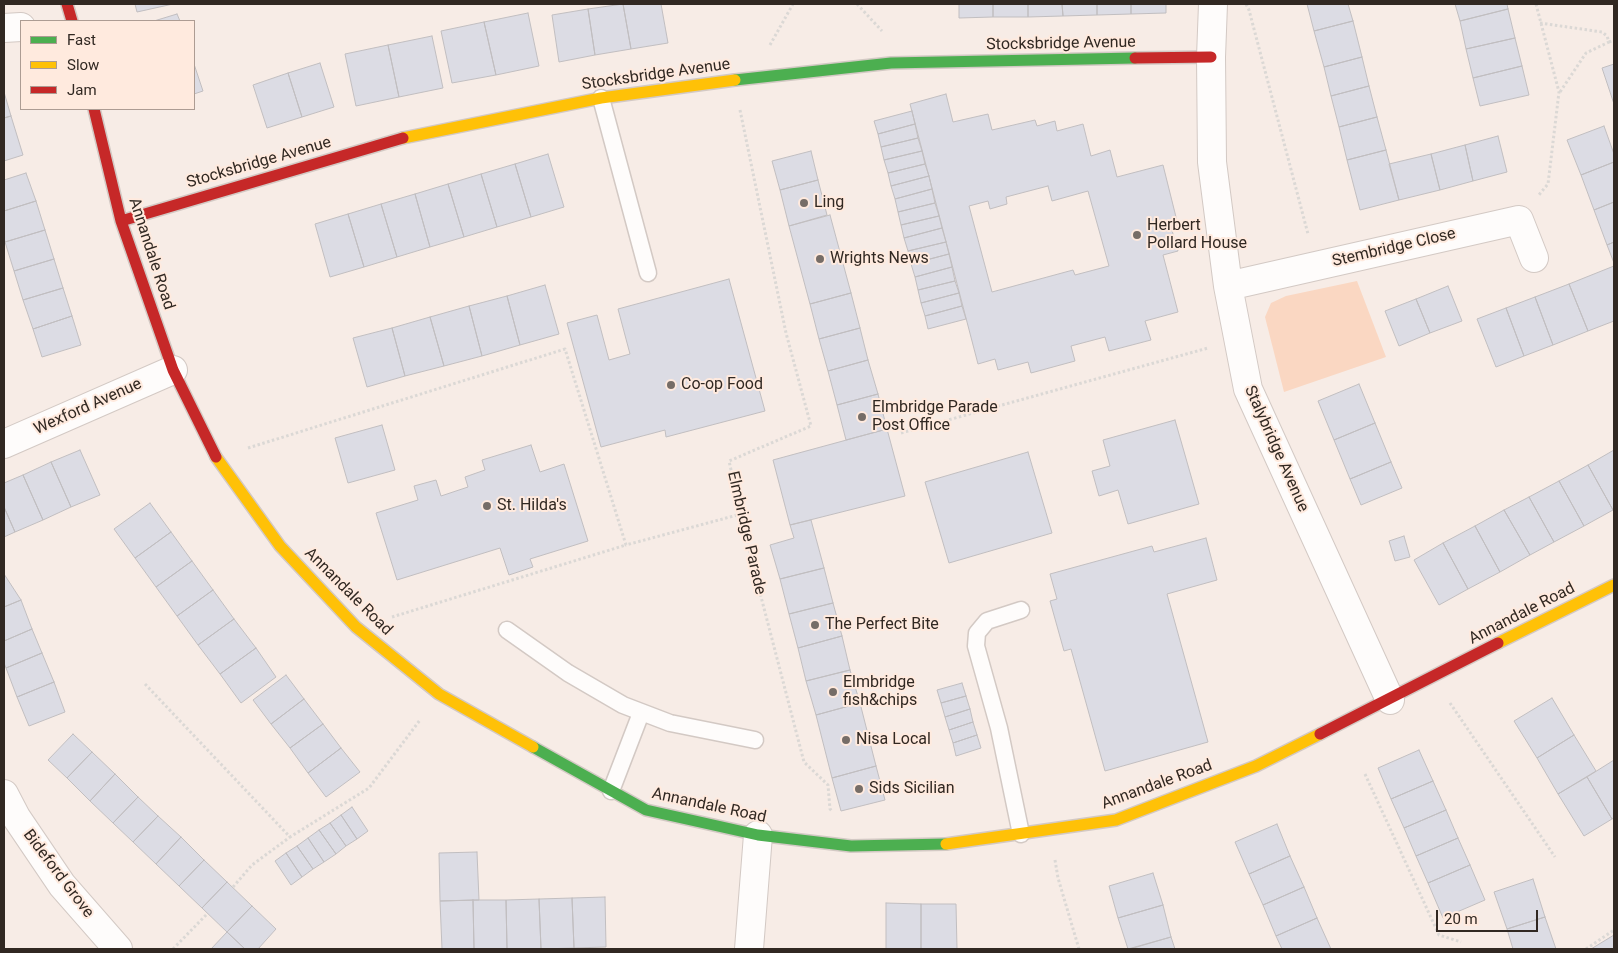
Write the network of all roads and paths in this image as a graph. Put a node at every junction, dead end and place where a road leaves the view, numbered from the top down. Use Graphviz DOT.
graph roads {
  1 [pos="67,4"];
  2 [pos="793,4"];
  3 [pos="1213,4"];
  4 [pos="1246,4"];
  5 [pos="1536,4"];
  6 [pos="72,20"];
  7 [pos="1540,23"];
  8 [pos="20,27"];
  9 [pos="4,28"];
  10 [pos="1614,40"];
  11 [pos="1609,42"];
  12 [pos="1211,57"];
  13 [pos="770,76"];
  14 [pos="733,80"];
  15 [pos="1560,92"];
  16 [pos="601,98"];
  17 [pos="94,110"];
  18 [pos="1519,220"];
  19 [pos="121,221"];
  20 [pos="1534,258"];
  21 [pos="1316,266"];
  22 [pos="648,273"];
  23 [pos="1228,286"];
  24 [pos="1238,339"];
  25 [pos="173,370"];
  26 [pos="900,433"];
  27 [pos="4,444"];
  28 [pos="217,458"];
  29 [pos="741,514"];
  30 [pos="626,545"];
  31 [pos="1614,585"];
  32 [pos="1021,610"];
  33 [pos="356,628"];
  34 [pos="507,630"];
  35 [pos="1433,678"];
  36 [pos="144,684"];
  37 [pos="439,694"];
  38 [pos="1390,700"];
  39 [pos="641,713"];
  40 [pos="754,740"];
  41 [pos="1365,774"];
  42 [pos="611,791"];
  43 [pos="4,794"];
  44 [pos="1051,830"];
  45 [pos="1021,834"];
  46 [pos="758,835"];
  47 [pos="290,837"];
  48 [pos="851,846"];
  49 [pos="1555,857"];
  50 [pos="233,887"];
  51 [pos="207,914"];
  52 [pos="1614,930"];
  53 [pos="1461,942"];
  54 [pos="118,949"];
  55 [pos="173,949"];
  56 [pos="749,949"];
  57 [pos="1078,949"];
  58 [pos="1586,949"];
  1 -- 6 [label="street"];
  2 -- 13 [label="path"];
  3 -- 12 [label="street, Stalybridge Avenue"];
  4 -- 21 [label="path"];
  5 -- 7 [label="path"];
  7 -- 11 [label="path"];
  7 -- 15 [label="path"];
  8 -- 9 [label="street"];
  10 -- 11 [label="path"];
  11 -- 15 [label="path"];
  12 -- 13 [label="street, Stocksbridge Avenue"];
  12 -- 23 [label="street, Stalybridge Avenue"];
  13 -- 14 [label="street, Stocksbridge Avenue"];
  14 -- 16 [label="street, Stocksbridge Avenue"];
  14 -- 29 [label="path, Elmbridge Parade"];
  15 -- 18 [label="path"];
  16 -- 19 [label="street, Stocksbridge Avenue"];
  16 -- 22 [label="lane"];
  17 -- 19 [label="street, Annandale Road"];
  18 -- 20 [label="street"];
  18 -- 21 [label="street, Stembridge Close"];
  19 -- 25 [label="street, Annandale Road"];
  21 -- 23 [label="street, Stembridge Close"];
  23 -- 24 [label="street, Stalybridge Avenue"];
  24 -- 26 [label="path"];
  24 -- 38 [label="street, Stalybridge Avenue"];
  25 -- 27 [label="street, Wexford Avenue"];
  25 -- 28 [label="street, Annandale Road"];
  28 -- 30 [label="path"];
  28 -- 33 [label="street, Annandale Road"];
  29 -- 30 [label="path"];
  29 -- 48 [label="path, Elmbridge Parade"];
  30 -- 33 [label="path"];
  31 -- 35 [label="street, Annandale Road"];
  32 -- 45 [label="lane"];
  33 -- 37 [label="street, Annandale Road"];
  34 -- 39 [label="lane"];
  35 -- 38 [label="street, Annandale Road"];
  35 -- 49 [label="path"];
  36 -- 47 [label="path"];
  37 -- 42 [label="street, Annandale Road"];
  37 -- 47 [label="path"];
  38 -- 44 [label="street, Annandale Road"];
  39 -- 40 [label="lane"];
  39 -- 42 [label="lane"];
  41 -- 53 [label="path"];
  42 -- 46 [label="street, Annandale Road"];
  43 -- 54 [label="street, Bideford Grove"];
  44 -- 45 [label="street, Annandale Road"];
  44 -- 57 [label="path"];
  45 -- 48 [label="street, Annandale Road"];
  46 -- 48 [label="street, Annandale Road"];
  46 -- 56 [label="street"];
  47 -- 50 [label="path"];
  51 -- 55 [label="path"];
  52 -- 58 [label="path"];
}
